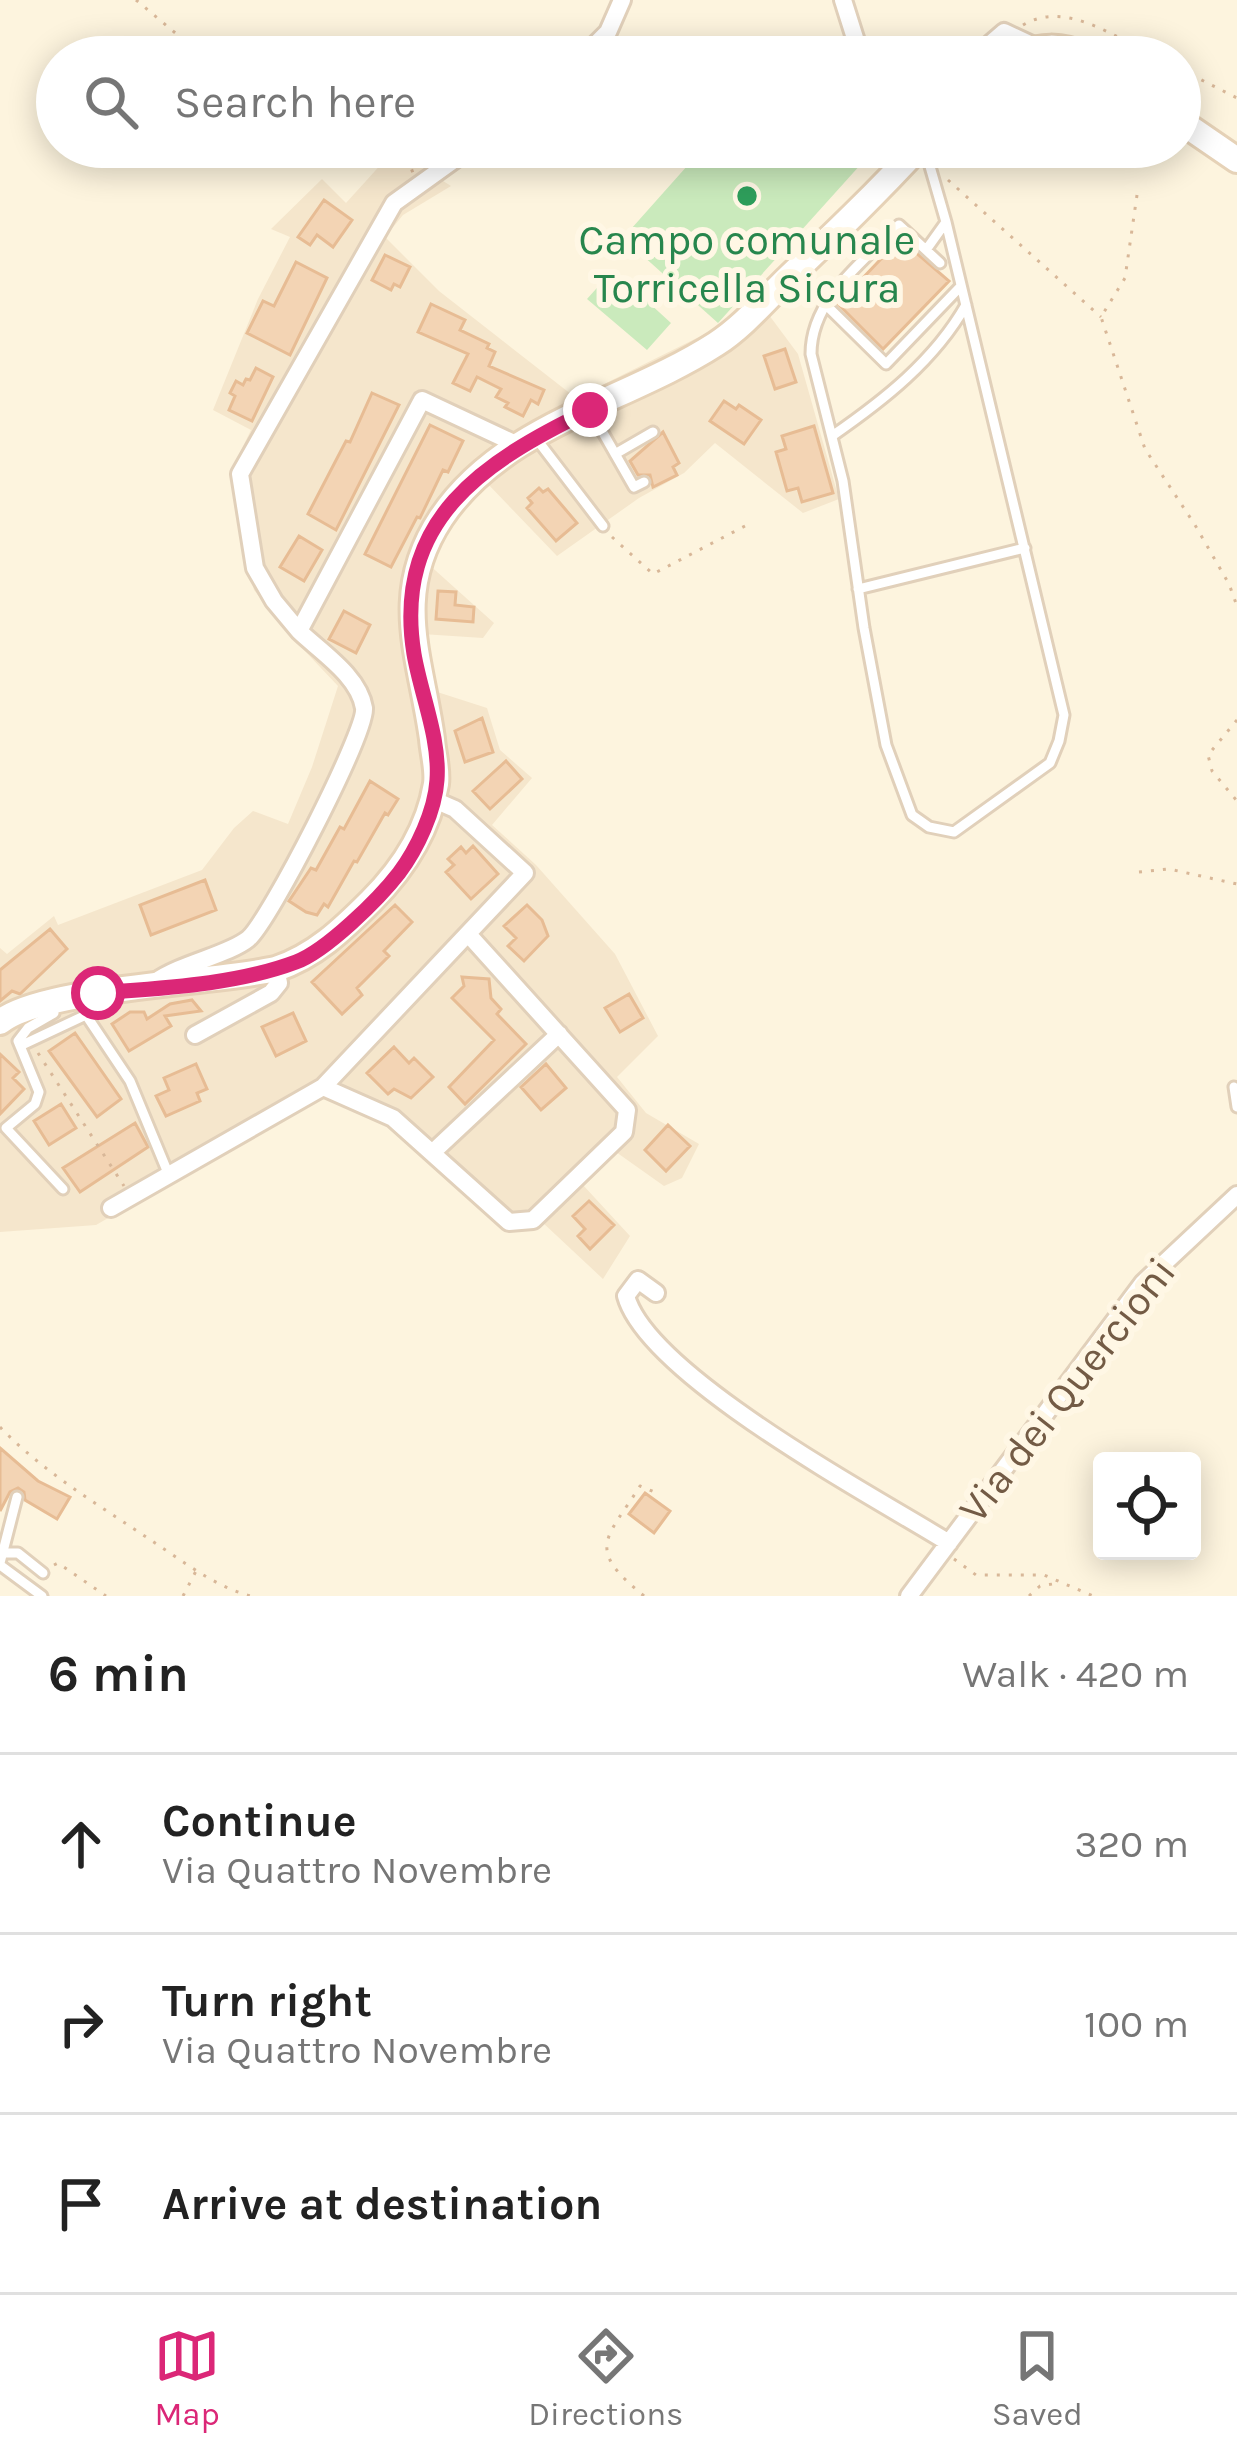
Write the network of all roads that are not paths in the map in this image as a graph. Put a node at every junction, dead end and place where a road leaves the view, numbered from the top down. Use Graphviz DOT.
graph roads {
  1 [pos="622,0"];
  2 [pos="844,0"];
  3 [pos="604,36"];
  4 [pos="855,36"];
  5 [pos="1201,135"];
  6 [pos="1237,160"];
  7 [pos="442,168"];
  8 [pos="906,168"];
  9 [pos="926,168"];
  10 [pos="946,222"];
  11 [pos="926,250"];
  12 [pos="940,263"];
  13 [pos="961,286"];
  14 [pos="824,303"];
  15 [pos="966,305"];
  16 [pos="590,410"];
  17 [pos="652,432"];
  18 [pos="832,436"];
  19 [pos="526,441"];
  20 [pos="615,454"];
  21 [pos="644,482"];
  22 [pos="603,526"];
  23 [pos="1025,548"];
  24 [pos="858,589"];
  25 [pos="299,631"];
  26 [pos="432,800"];
  27 [pos="468,934"];
  28 [pos="275,969"];
  29 [pos="144,989"];
  30 [pos="52,1002"];
  31 [pos="2,1016"];
  32 [pos="559,1034"];
  33 [pos="195,1035"];
  34 [pos="20,1046"];
  35 [pos="1234,1087"];
  36 [pos="323,1088"];
  37 [pos="1237,1107"];
  38 [pos="433,1152"];
  39 [pos="168,1172"];
  40 [pos="63,1189"];
  41 [pos="1237,1195"];
  42 [pos="111,1208"];
  43 [pos="656,1293"];
  44 [pos="17,1497"];
  45 [pos="946,1547"];
  46 [pos="2,1560"];
  47 [pos="43,1574"];
  48 [pos="42,1596"];
  49 [pos="909,1596"];
  1 -- 3 [label="street"];
  2 -- 4 [label="street"];
  5 -- 6 [label="main road"];
  7 -- 25 [label="street"];
  8 -- 16 [label="main road"];
  9 -- 10 [label="lane"];
  10 -- 11 [label="lane"];
  10 -- 13 [label="lane"];
  11 -- 12 [label="lane"];
  11 -- 14 [label="lane"];
  13 -- 14 [label="lane"];
  13 -- 15 [label="lane"];
  14 -- 18 [label="lane"];
  15 -- 18 [label="lane"];
  15 -- 23 [label="lane"];
  16 -- 19 [label="main road"];
  16 -- 20 [label="lane"];
  17 -- 20 [label="lane"];
  18 -- 24 [label="lane"];
  19 -- 22 [label="lane"];
  19 -- 25 [label="street"];
  19 -- 26 [label="main road"];
  20 -- 21 [label="lane"];
  23 -- 24 [label="lane"];
  23 -- 24 [label="lane"];
  25 -- 29 [label="street"];
  26 -- 27 [label="street"];
  26 -- 28 [label="main road"];
  27 -- 32 [label="street"];
  27 -- 36 [label="street"];
  28 -- 29 [label="main road"];
  28 -- 33 [label="street"];
  29 -- 30 [label="main road"];
  30 -- 31 [label="main road"];
  30 -- 34 [label="lane"];
  32 -- 38 [label="street"];
  32 -- 38 [label="street"];
  34 -- 39 [label="lane"];
  34 -- 40 [label="lane"];
  35 -- 37 [label="lane"];
  36 -- 38 [label="street"];
  36 -- 39 [label="street"];
  39 -- 42 [label="street"];
  41 -- 45 [label="street, Via dei Quercioni"];
  43 -- 45 [label="street"];
  44 -- 46 [label="lane"];
  45 -- 49 [label="street, Via dei Quercioni"];
  46 -- 47 [label="lane"];
  46 -- 48 [label="lane"];
}
